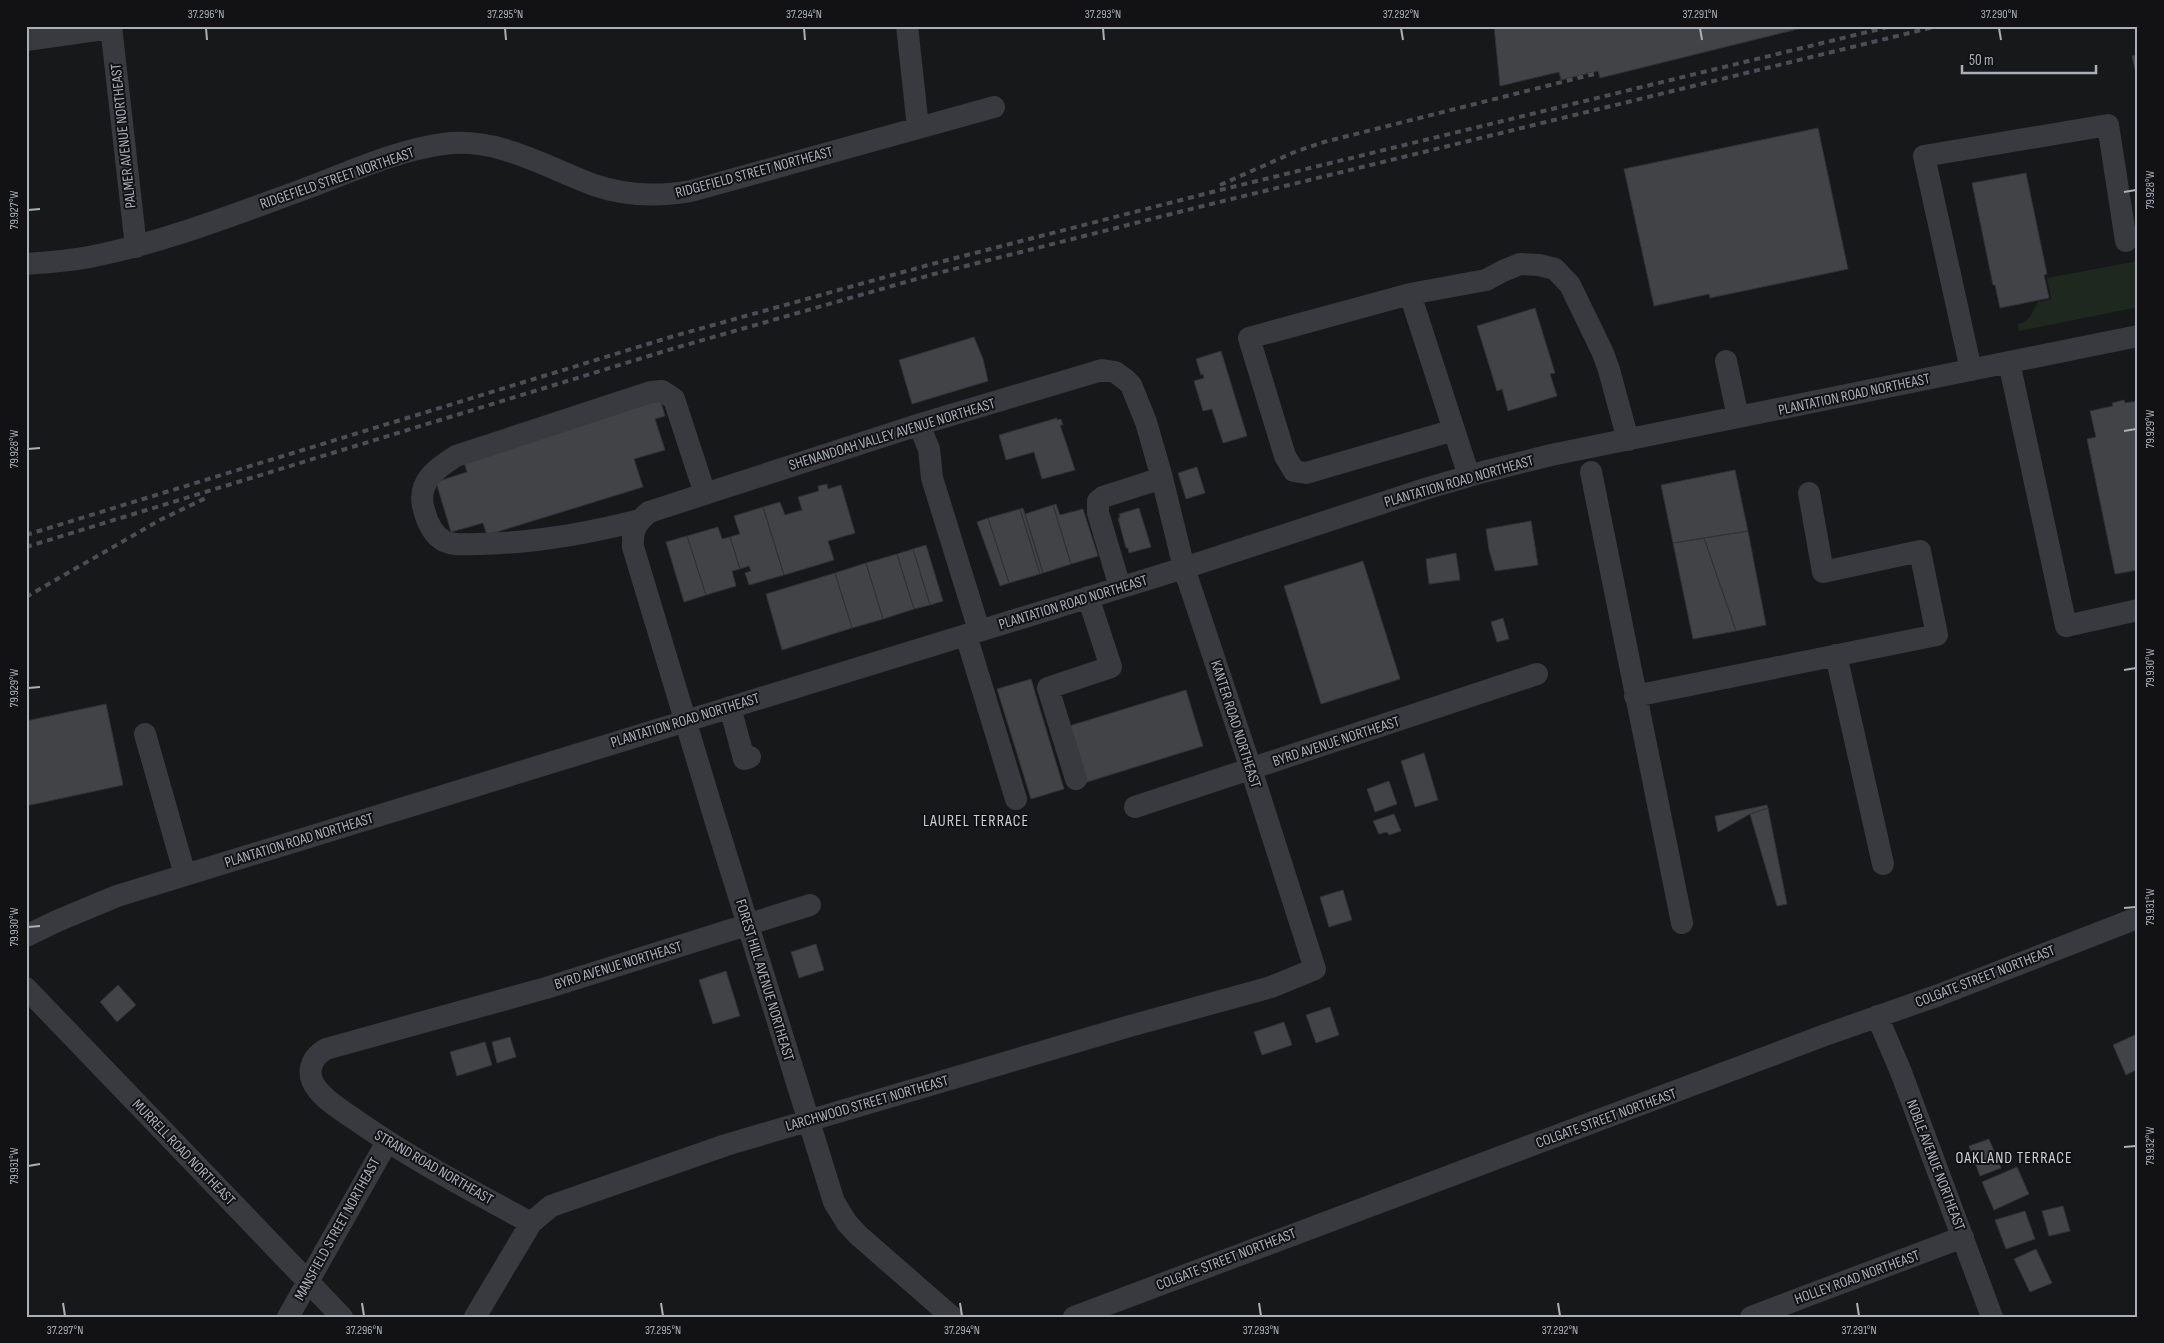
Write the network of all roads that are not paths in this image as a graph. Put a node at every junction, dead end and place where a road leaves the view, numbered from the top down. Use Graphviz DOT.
graph roads {
  1 [pos="907,26"];
  2 [pos="111,27"];
  3 [pos="26,40"];
  4 [pos="994,107"];
  5 [pos="918,127"];
  6 [pos="2126,240"];
  7 [pos="136,247"];
  8 [pos="26,264"];
  9 [pos="1410,294"];
  10 [pos="2138,336"];
  11 [pos="1726,361"];
  12 [pos="2009,362"];
  13 [pos="1971,370"];
  14 [pos="1738,417"];
  15 [pos="919,425"];
  16 [pos="1454,430"];
  17 [pos="1628,440"];
  18 [pos="1591,472"];
  19 [pos="1469,476"];
  20 [pos="1162,478"];
  21 [pos="1809,493"];
  22 [pos="705,494"];
  23 [pos="640,520"];
  24 [pos="1184,568"];
  25 [pos="1120,588"];
  26 [pos="1088,597"];
  27 [pos="2138,610"];
  28 [pos="972,632"];
  29 [pos="1836,655"];
  30 [pos="1537,674"];
  31 [pos="1635,696"];
  32 [pos="730,707"];
  33 [pos="686,720"];
  34 [pos="145,734"];
  35 [pos="750,757"];
  36 [pos="1251,769"];
  37 [pos="1076,779"];
  38 [pos="1016,799"];
  39 [pos="1135,807"];
  40 [pos="1883,864"];
  41 [pos="185,875"];
  42 [pos="810,905"];
  43 [pos="2138,920"];
  44 [pos="1682,923"];
  45 [pos="749,924"];
  46 [pos="26,936"];
  47 [pos="1315,969"];
  48 [pos="26,988"];
  49 [pos="1877,1016"];
  50 [pos="424,1022"];
  51 [pos="808,1120"];
  52 [pos="387,1142"];
  53 [pos="531,1222"];
  54 [pos="1964,1237"];
  55 [pos="308,1281"];
  56 [pos="288,1317"];
  57 [pos="342,1317"];
  58 [pos="475,1317"];
  59 [pos="952,1317"];
  60 [pos="1074,1317"];
  61 [pos="1751,1317"];
  62 [pos="1992,1317"];
  1 -- 5 [label="street"];
  2 -- 3 [label="street"];
  2 -- 7 [label="street, PALMER AVENUE NORTHEAST"];
  4 -- 5 [label="street, RIDGEFIELD STREET NORTHEAST"];
  5 -- 7 [label="street, RIDGEFIELD STREET NORTHEAST"];
  6 -- 13 [label="street"];
  7 -- 8 [label="street, RIDGEFIELD STREET NORTHEAST"];
  9 -- 16 [label="street"];
  9 -- 16 [label="street"];
  9 -- 17 [label="street"];
  10 -- 12 [label="street, PLANTATION ROAD NORTHEAST"];
  11 -- 14 [label="street"];
  12 -- 13 [label="street, PLANTATION ROAD NORTHEAST"];
  12 -- 27 [label="street"];
  13 -- 14 [label="street, PLANTATION ROAD NORTHEAST"];
  14 -- 17 [label="street, PLANTATION ROAD NORTHEAST"];
  15 -- 20 [label="street, SHENANDOAH VALLEY AVENUE NORTHEAST"];
  15 -- 22 [label="street, SHENANDOAH VALLEY AVENUE NORTHEAST"];
  15 -- 28 [label="street"];
  16 -- 19 [label="street"];
  17 -- 19 [label="street, PLANTATION ROAD NORTHEAST"];
  18 -- 31 [label="street"];
  19 -- 24 [label="street, PLANTATION ROAD NORTHEAST"];
  20 -- 24 [label="street, KANTER ROAD NORTHEAST"];
  20 -- 25 [label="street"];
  21 -- 29 [label="street"];
  22 -- 23 [label="street, SHENANDOAH VALLEY AVENUE NORTHEAST"];
  22 -- 23 [label="street, SHENANDOAH VALLEY AVENUE NORTHEAST"];
  23 -- 33 [label="street, FOREST HILL AVENUE NORTHEAST"];
  24 -- 25 [label="street, PLANTATION ROAD NORTHEAST"];
  24 -- 36 [label="street, KANTER ROAD NORTHEAST"];
  25 -- 26 [label="street, PLANTATION ROAD NORTHEAST"];
  26 -- 28 [label="street, PLANTATION ROAD NORTHEAST"];
  26 -- 37 [label="street"];
  28 -- 32 [label="street, PLANTATION ROAD NORTHEAST"];
  28 -- 38 [label="street"];
  29 -- 31 [label="street"];
  29 -- 40 [label="street"];
  30 -- 36 [label="street, BYRD AVENUE NORTHEAST"];
  31 -- 44 [label="street"];
  32 -- 33 [label="street, PLANTATION ROAD NORTHEAST"];
  32 -- 35 [label="street"];
  33 -- 41 [label="street, PLANTATION ROAD NORTHEAST"];
  33 -- 45 [label="street, FOREST HILL AVENUE NORTHEAST"];
  34 -- 41 [label="street"];
  36 -- 39 [label="street, BYRD AVENUE NORTHEAST"];
  36 -- 47 [label="street, KANTER ROAD NORTHEAST"];
  41 -- 46 [label="street, PLANTATION ROAD NORTHEAST"];
  42 -- 45 [label="street, BYRD AVENUE NORTHEAST"];
  43 -- 49 [label="street, COLGATE STREET NORTHEAST"];
  45 -- 50 [label="street, BYRD AVENUE NORTHEAST"];
  45 -- 51 [label="street, FOREST HILL AVENUE NORTHEAST"];
  47 -- 51 [label="street, LARCHWOOD STREET NORTHEAST"];
  48 -- 55 [label="street, MURRELL ROAD NORTHEAST"];
  49 -- 54 [label="street, NOBLE AVENUE NORTHEAST"];
  49 -- 60 [label="street, COLGATE STREET NORTHEAST"];
  50 -- 52 [label="street, STRAND ROAD NORTHEAST"];
  51 -- 53 [label="street, LARCHWOOD STREET NORTHEAST"];
  51 -- 59 [label="street, FOREST HILL AVENUE NORTHEAST"];
  52 -- 53 [label="street, STRAND ROAD NORTHEAST"];
  52 -- 55 [label="street, MANSFIELD STREET NORTHEAST"];
  53 -- 58 [label="street, LARCHWOOD STREET NORTHEAST"];
  54 -- 61 [label="street, HOLLEY ROAD NORTHEAST"];
  54 -- 62 [label="street, NOBLE AVENUE NORTHEAST"];
  55 -- 56 [label="street, MANSFIELD STREET NORTHEAST"];
  55 -- 57 [label="street, MURRELL ROAD NORTHEAST"];
}
